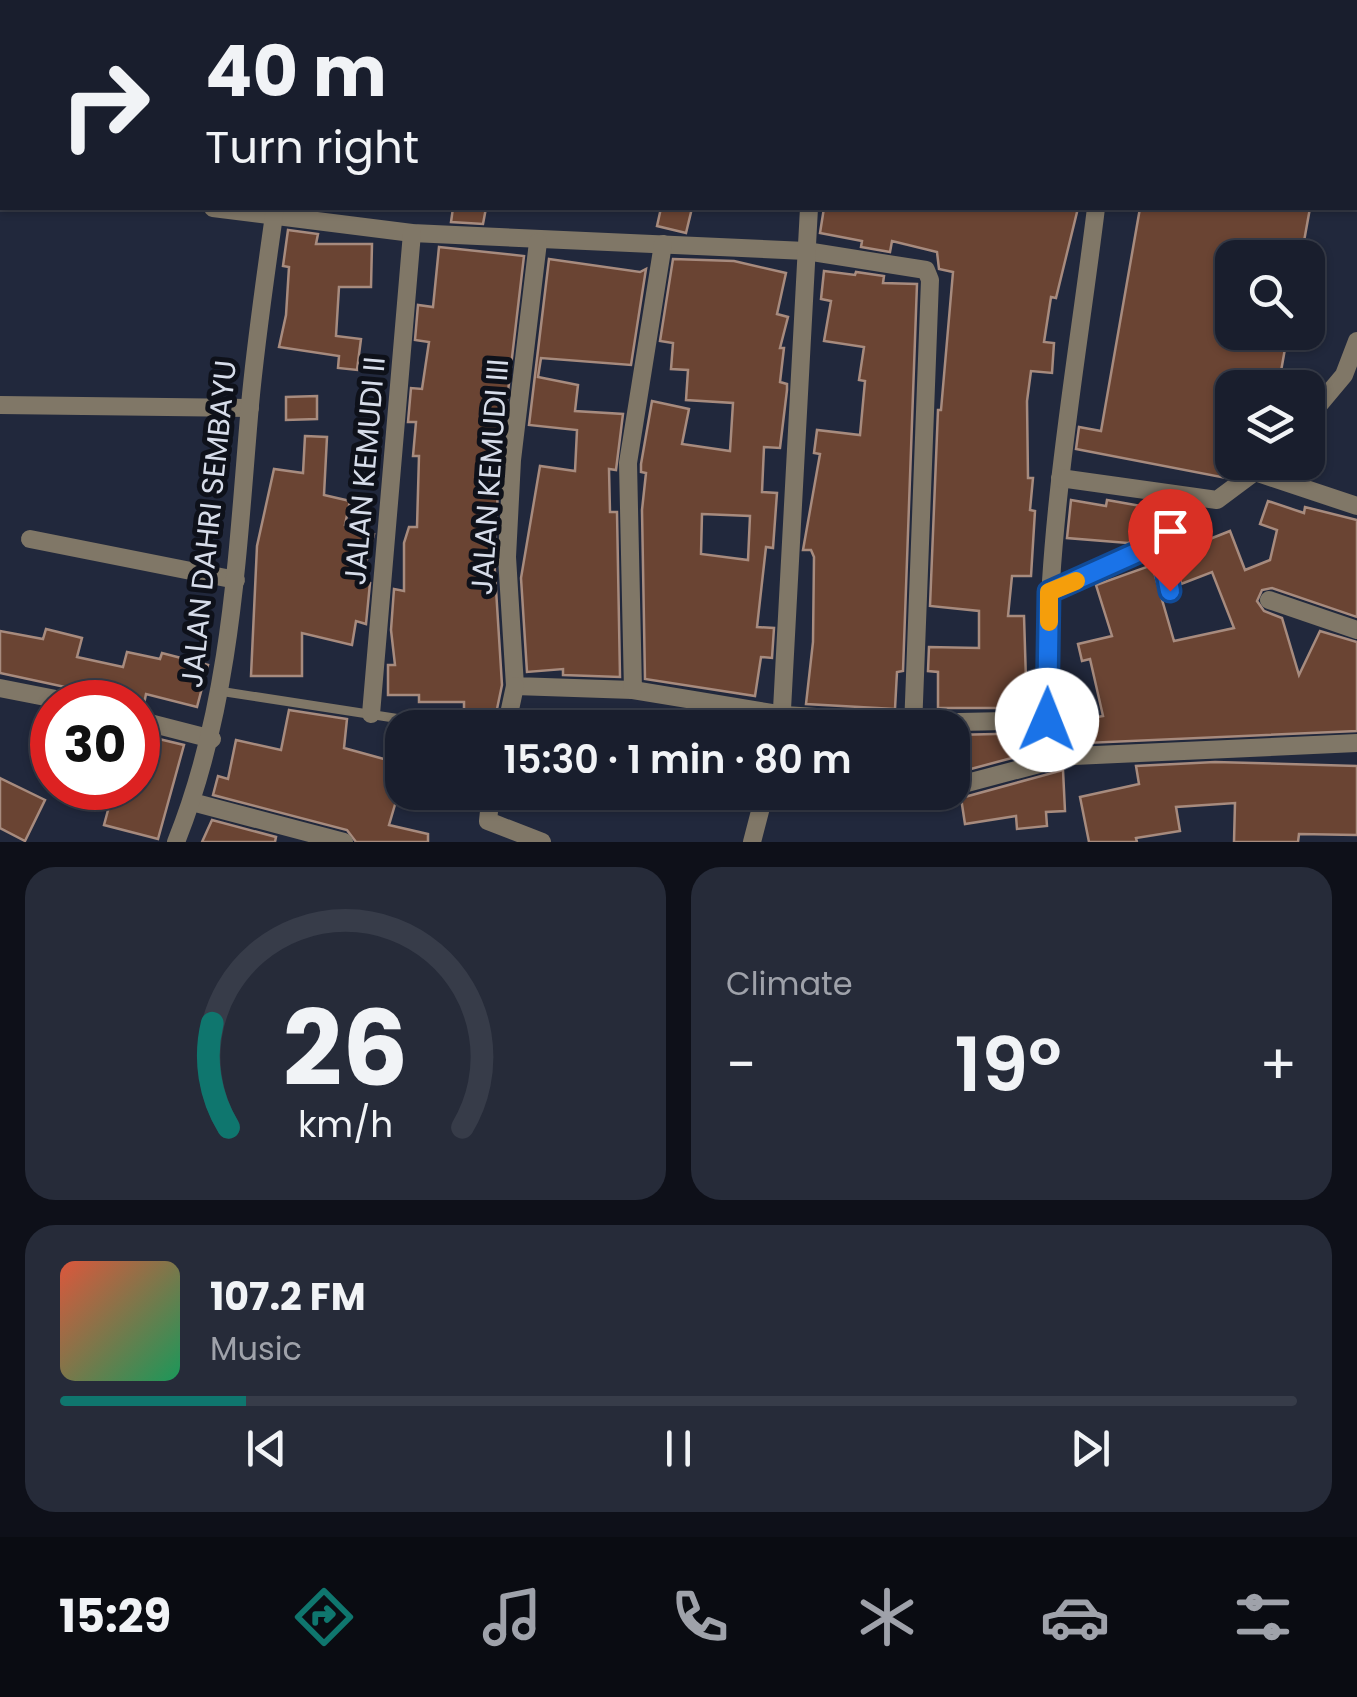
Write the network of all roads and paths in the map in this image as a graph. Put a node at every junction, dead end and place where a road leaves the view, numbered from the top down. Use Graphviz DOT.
graph roads {
  1 [pos="244,210"];
  2 [pos="809,210"];
  3 [pos="1096,210"];
  4 [pos="274,212"];
  5 [pos="412,233"];
  6 [pos="538,242"];
  7 [pos="663,244"];
  8 [pos="806,250"];
  9 [pos="1357,341"];
  10 [pos="1350,377"];
  11 [pos="1325,401"];
  12 [pos="0,405"];
  13 [pos="250,408"];
  14 [pos="1060,478"];
  15 [pos="1246,480"];
  16 [pos="1292,480"];
  17 [pos="1357,506"];
  18 [pos="30,539"];
  19 [pos="236,580"];
  20 [pos="1170,591"];
  21 [pos="1049,592"];
  22 [pos="1269,600"];
  23 [pos="1357,630"];
  24 [pos="515,686"];
  25 [pos="0,688"];
  26 [pos="633,690"];
  27 [pos="219,691"];
  28 [pos="30,694"];
  29 [pos="510,710"];
  30 [pos="727,710"];
  31 [pos="784,710"];
  32 [pos="913,710"];
  33 [pos="370,714"];
  34 [pos="385,716"];
  35 [pos="1047,720"];
  36 [pos="970,723"];
  37 [pos="160,726"];
  38 [pos="212,739"];
  39 [pos="1357,743"];
  40 [pos="1058,759"];
  41 [pos="970,782"];
  42 [pos="192,802"];
  43 [pos="489,810"];
  44 [pos="760,810"];
  45 [pos="176,842"];
  46 [pos="344,842"];
  47 [pos="542,842"];
  48 [pos="752,842"];
  1 -- 4 [label="street"];
  2 -- 8 [label="street"];
  3 -- 14 [label="street"];
  4 -- 5 [label="street"];
  4 -- 13 [label="street, JALAN DAHRI SEMBAYU"];
  5 -- 6 [label="street"];
  5 -- 33 [label="street, JALAN KEMUDI II"];
  6 -- 7 [label="street"];
  6 -- 24 [label="street, JALAN KEMUDI III"];
  7 -- 8 [label="street"];
  7 -- 26 [label="street"];
  8 -- 31 [label="street"];
  8 -- 32 [label="street"];
  9 -- 10 [label="street"];
  10 -- 11 [label="street"];
  12 -- 13 [label="street"];
  13 -- 19 [label="street, JALAN DAHRI SEMBAYU"];
  14 -- 15 [label="street"];
  14 -- 21 [label="street"];
  16 -- 17 [label="street"];
  18 -- 19 [label="street"];
  19 -- 27 [label="street, JALAN DAHRI SEMBAYU"];
  20 -- 21 [label="street"];
  21 -- 35 [label="street"];
  22 -- 23 [label="street"];
  24 -- 26 [label="street"];
  24 -- 29 [label="street, JALAN KEMUDI III"];
  25 -- 28 [label="street"];
  26 -- 30 [label="street"];
  27 -- 33 [label="lane"];
  27 -- 38 [label="street, JALAN DAHRI SEMBAYU"];
  33 -- 34 [label="lane"];
  35 -- 36 [label="street"];
  35 -- 40 [label="street"];
  37 -- 38 [label="street"];
  38 -- 42 [label="street, JALAN DAHRI SEMBAYU"];
  39 -- 40 [label="street"];
  40 -- 41 [label="street"];
  42 -- 45 [label="street, JALAN DAHRI SEMBAYU"];
  42 -- 46 [label="street"];
  43 -- 47 [label="street"];
  44 -- 48 [label="street"];
}
